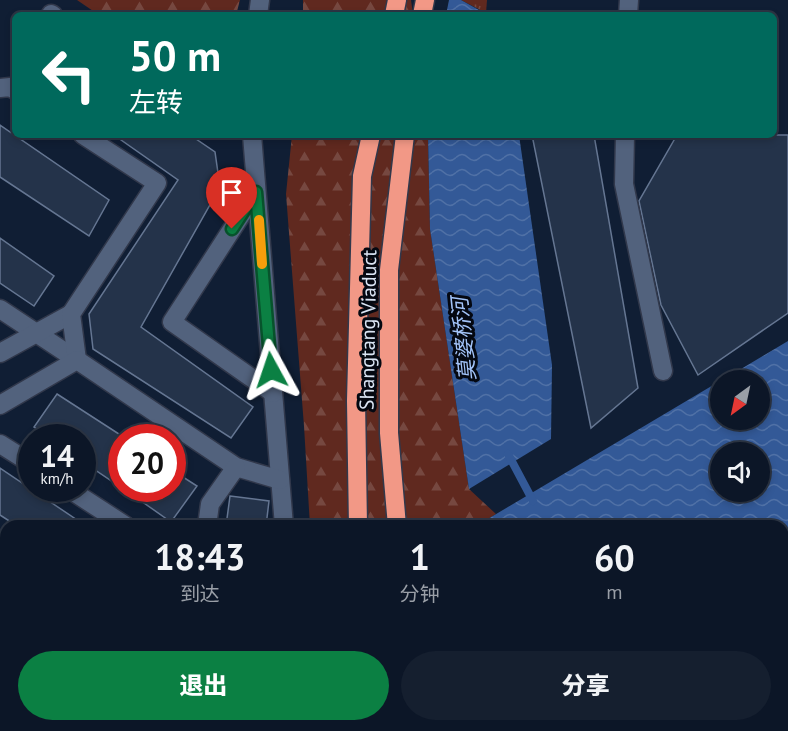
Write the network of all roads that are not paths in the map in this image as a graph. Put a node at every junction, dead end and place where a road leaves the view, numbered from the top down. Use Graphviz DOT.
graph roads {
  1 [pos="88,138"];
  2 [pos="249,138"];
  3 [pos="369,138"];
  4 [pos="405,138"];
  5 [pos="626,138"];
  6 [pos="256,192"];
  7 [pos="0,309"];
  8 [pos="71,314"];
  9 [pos="37,333"];
  10 [pos="0,353"];
  11 [pos="77,360"];
  12 [pos="663,371"];
  13 [pos="273,393"];
  14 [pos="0,405"];
  15 [pos="0,444"];
  16 [pos="18,455"];
  17 [pos="236,467"];
  18 [pos="280,480"];
  19 [pos="89,502"];
  20 [pos="117,520"];
  21 [pos="208,520"];
  22 [pos="283,520"];
  23 [pos="358,520"];
  24 [pos="396,520"];
  1 -- 8 [label="lane"];
  2 -- 6 [label="lane"];
  3 -- 23 [label="highway, Shangtang Viaduct"];
  4 -- 24 [label="highway, Shangtang Viaduct"];
  5 -- 12 [label="lane"];
  6 -- 13 [label="lane"];
  6 -- 13 [label="lane"];
  7 -- 9 [label="lane"];
  8 -- 9 [label="lane"];
  8 -- 11 [label="lane"];
  9 -- 10 [label="lane"];
  9 -- 11 [label="lane"];
  11 -- 14 [label="lane"];
  11 -- 17 [label="lane"];
  13 -- 18 [label="lane"];
  15 -- 16 [label="lane"];
  17 -- 18 [label="lane"];
  17 -- 21 [label="lane"];
  18 -- 22 [label="lane"];
  19 -- 20 [label="lane"];
}
